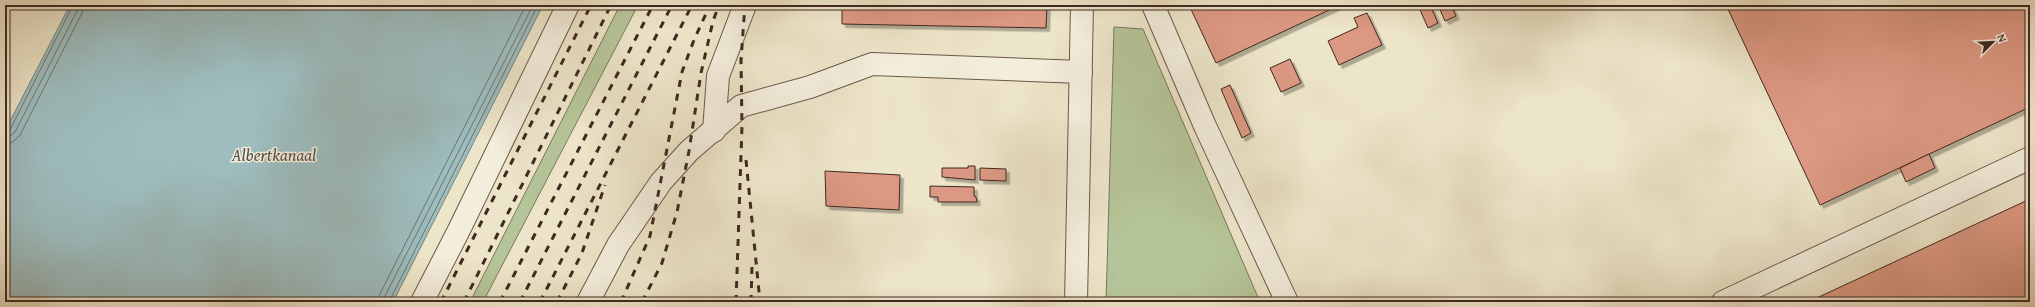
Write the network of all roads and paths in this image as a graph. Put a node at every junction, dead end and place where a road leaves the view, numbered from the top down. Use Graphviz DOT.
graph roads {
  1 [pos="568,5"];
  2 [pos="746,5"];
  3 [pos="1082,5"];
  4 [pos="1153,5"];
  5 [pos="1081,72"];
  6 [pos="714,131"];
  7 [pos="2030,158"];
  8 [pos="422,302"];
  9 [pos="588,302"];
  10 [pos="1076,302"];
  11 [pos="1287,302"];
  12 [pos="1723,302"];
  1 -- 8 [label="lane"];
  2 -- 6 [label="lane"];
  3 -- 5 [label="lane"];
  4 -- 11 [label="lane"];
  5 -- 6 [label="lane"];
  5 -- 10 [label="lane"];
  6 -- 9 [label="lane"];
  7 -- 12 [label="lane"];
}
